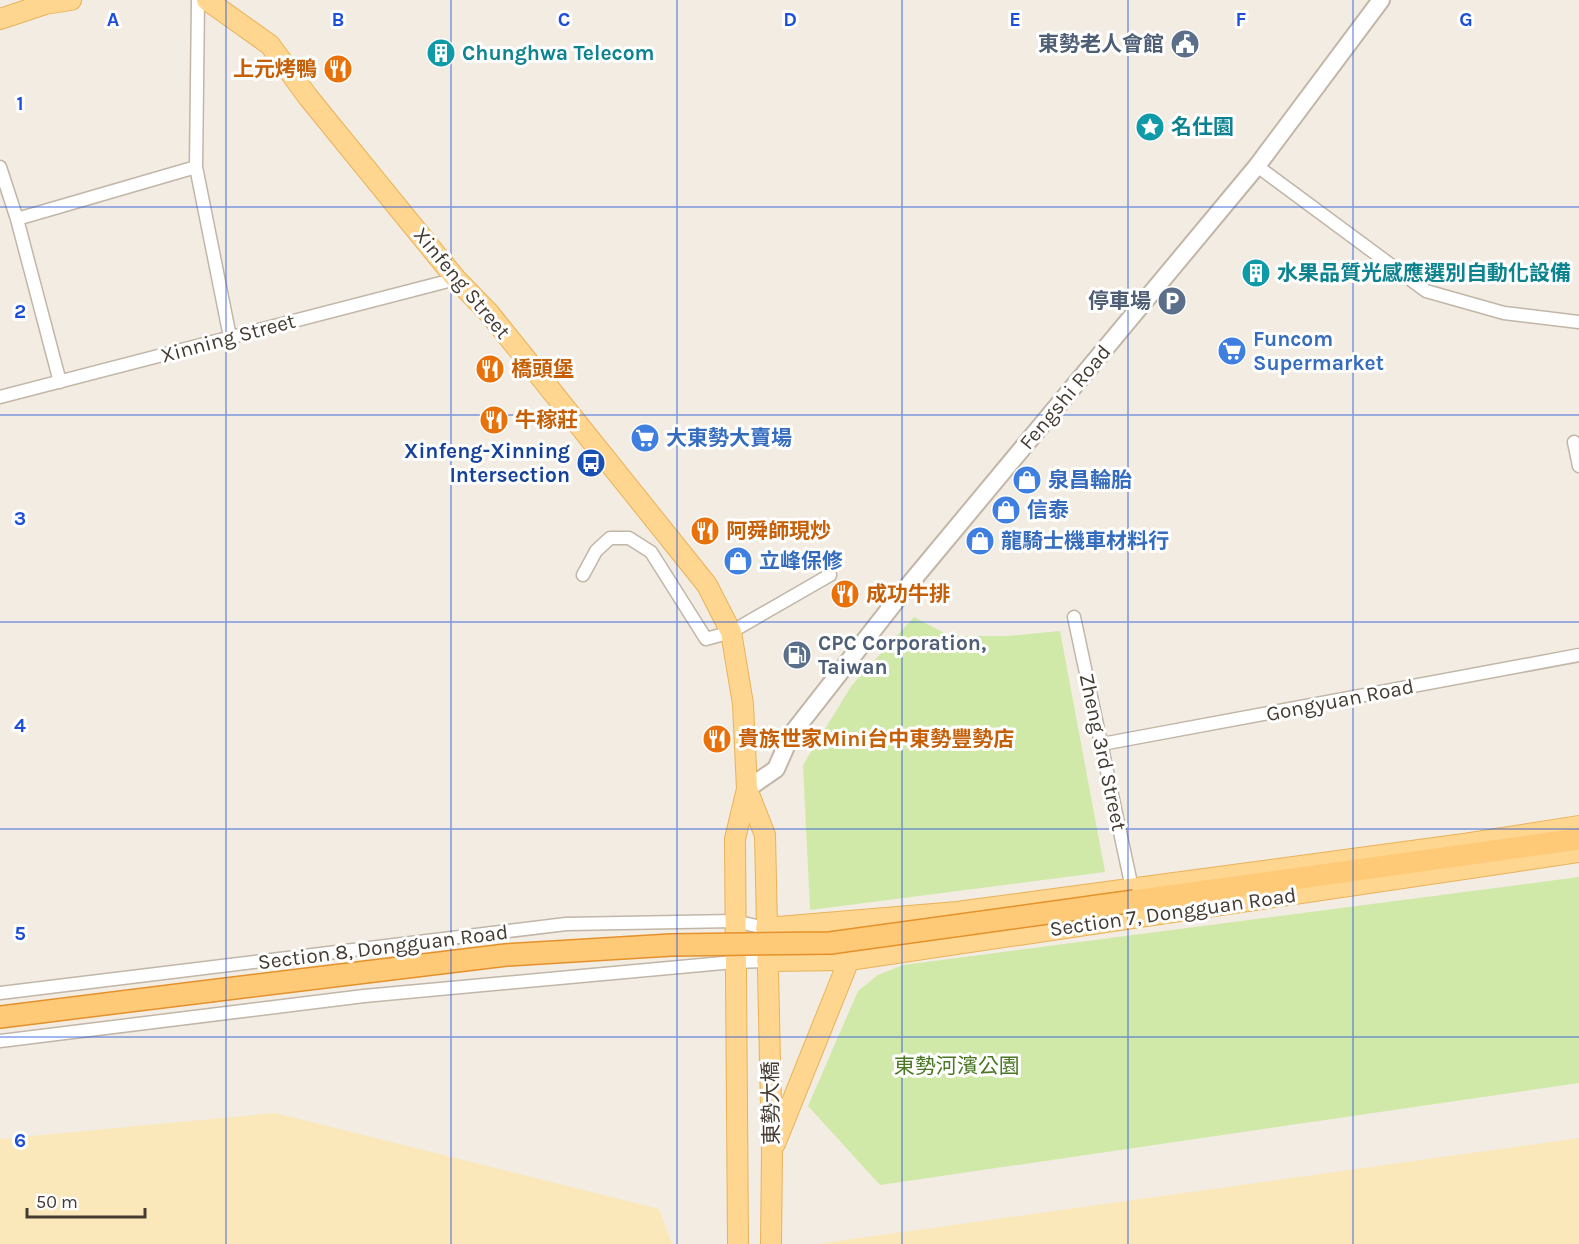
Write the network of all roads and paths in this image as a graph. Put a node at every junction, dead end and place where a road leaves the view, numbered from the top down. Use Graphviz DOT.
graph roads {
  1 [pos="71,0"];
  2 [pos="198,0"];
  3 [pos="207,0"];
  4 [pos="1381,0"];
  5 [pos="0,19"];
  6 [pos="1257,166"];
  7 [pos="0,167"];
  8 [pos="196,167"];
  9 [pos="17,219"];
  10 [pos="456,279"];
  11 [pos="1579,322"];
  12 [pos="230,338"];
  13 [pos="60,382"];
  14 [pos="0,398"];
  15 [pos="1574,442"];
  16 [pos="1579,466"];
  17 [pos="584,575"];
  18 [pos="830,575"];
  19 [pos="1074,617"];
  20 [pos="731,632"];
  21 [pos="1579,655"];
  22 [pos="1102,744"];
  23 [pos="747,789"];
  24 [pos="1579,826"];
  25 [pos="1579,839"];
  26 [pos="1579,852"];
  27 [pos="1133,895"];
  28 [pos="957,912"];
  29 [pos="734,921"];
  30 [pos="766,928"];
  31 [pos="962,943"];
  32 [pos="849,960"];
  33 [pos="767,961"];
  34 [pos="734,962"];
  35 [pos="0,993"];
  36 [pos="0,1017"];
  37 [pos="0,1041"];
  38 [pos="772,1152"];
  39 [pos="738,1244"];
  40 [pos="771,1244"];
  1 -- 5 [label="main road"];
  2 -- 8 [label="street"];
  3 -- 10 [label="main road, Xinfeng Street"];
  4 -- 6 [label="street, Fengshi Road"];
  6 -- 11 [label="street"];
  6 -- 23 [label="street, Fengshi Road"];
  7 -- 9 [label="street"];
  8 -- 9 [label="street"];
  8 -- 12 [label="street"];
  9 -- 13 [label="street"];
  10 -- 12 [label="street, Xinning Street"];
  10 -- 20 [label="main road, Xinfeng Street"];
  12 -- 13 [label="street, Xinning Street"];
  13 -- 14 [label="street, Xinning Street"];
  15 -- 16 [label="street"];
  17 -- 20 [label="street"];
  18 -- 20 [label="street"];
  19 -- 22 [label="street, Zheng 3rd Street"];
  20 -- 23 [label="main road, Xinfeng Street"];
  21 -- 22 [label="street, Gongyuan Road"];
  22 -- 27 [label="street, Zheng 3rd Street"];
  23 -- 29 [label="main road"];
  23 -- 30 [label="main road"];
  24 -- 27 [label="main road, Section 7, Dongguan Road"];
  25 -- 27 [label="highway"];
  26 -- 31 [label="main road, Section 7, Dongguan Road"];
  27 -- 28 [label="main road, Section 7, Dongguan Road"];
  27 -- 36 [label="highway, bridge"];
  28 -- 30 [label="main road, Section 7, Dongguan Road"];
  28 -- 31 [label="main road"];
  29 -- 30 [label="street, Section 8, Dongguan Road"];
  29 -- 34 [label="main road"];
  29 -- 35 [label="street, Section 8, Dongguan Road"];
  30 -- 33 [label="main road"];
  31 -- 32 [label="main road, Section 7, Dongguan Road"];
  32 -- 33 [label="main road, Section 7, Dongguan Road"];
  32 -- 38 [label="main road"];
  33 -- 34 [label="street"];
  33 -- 38 [label="main road, 東勢大橋"];
  34 -- 37 [label="street"];
  34 -- 39 [label="main road, 東勢大橋"];
  38 -- 40 [label="main road, 東勢大橋"];
}
